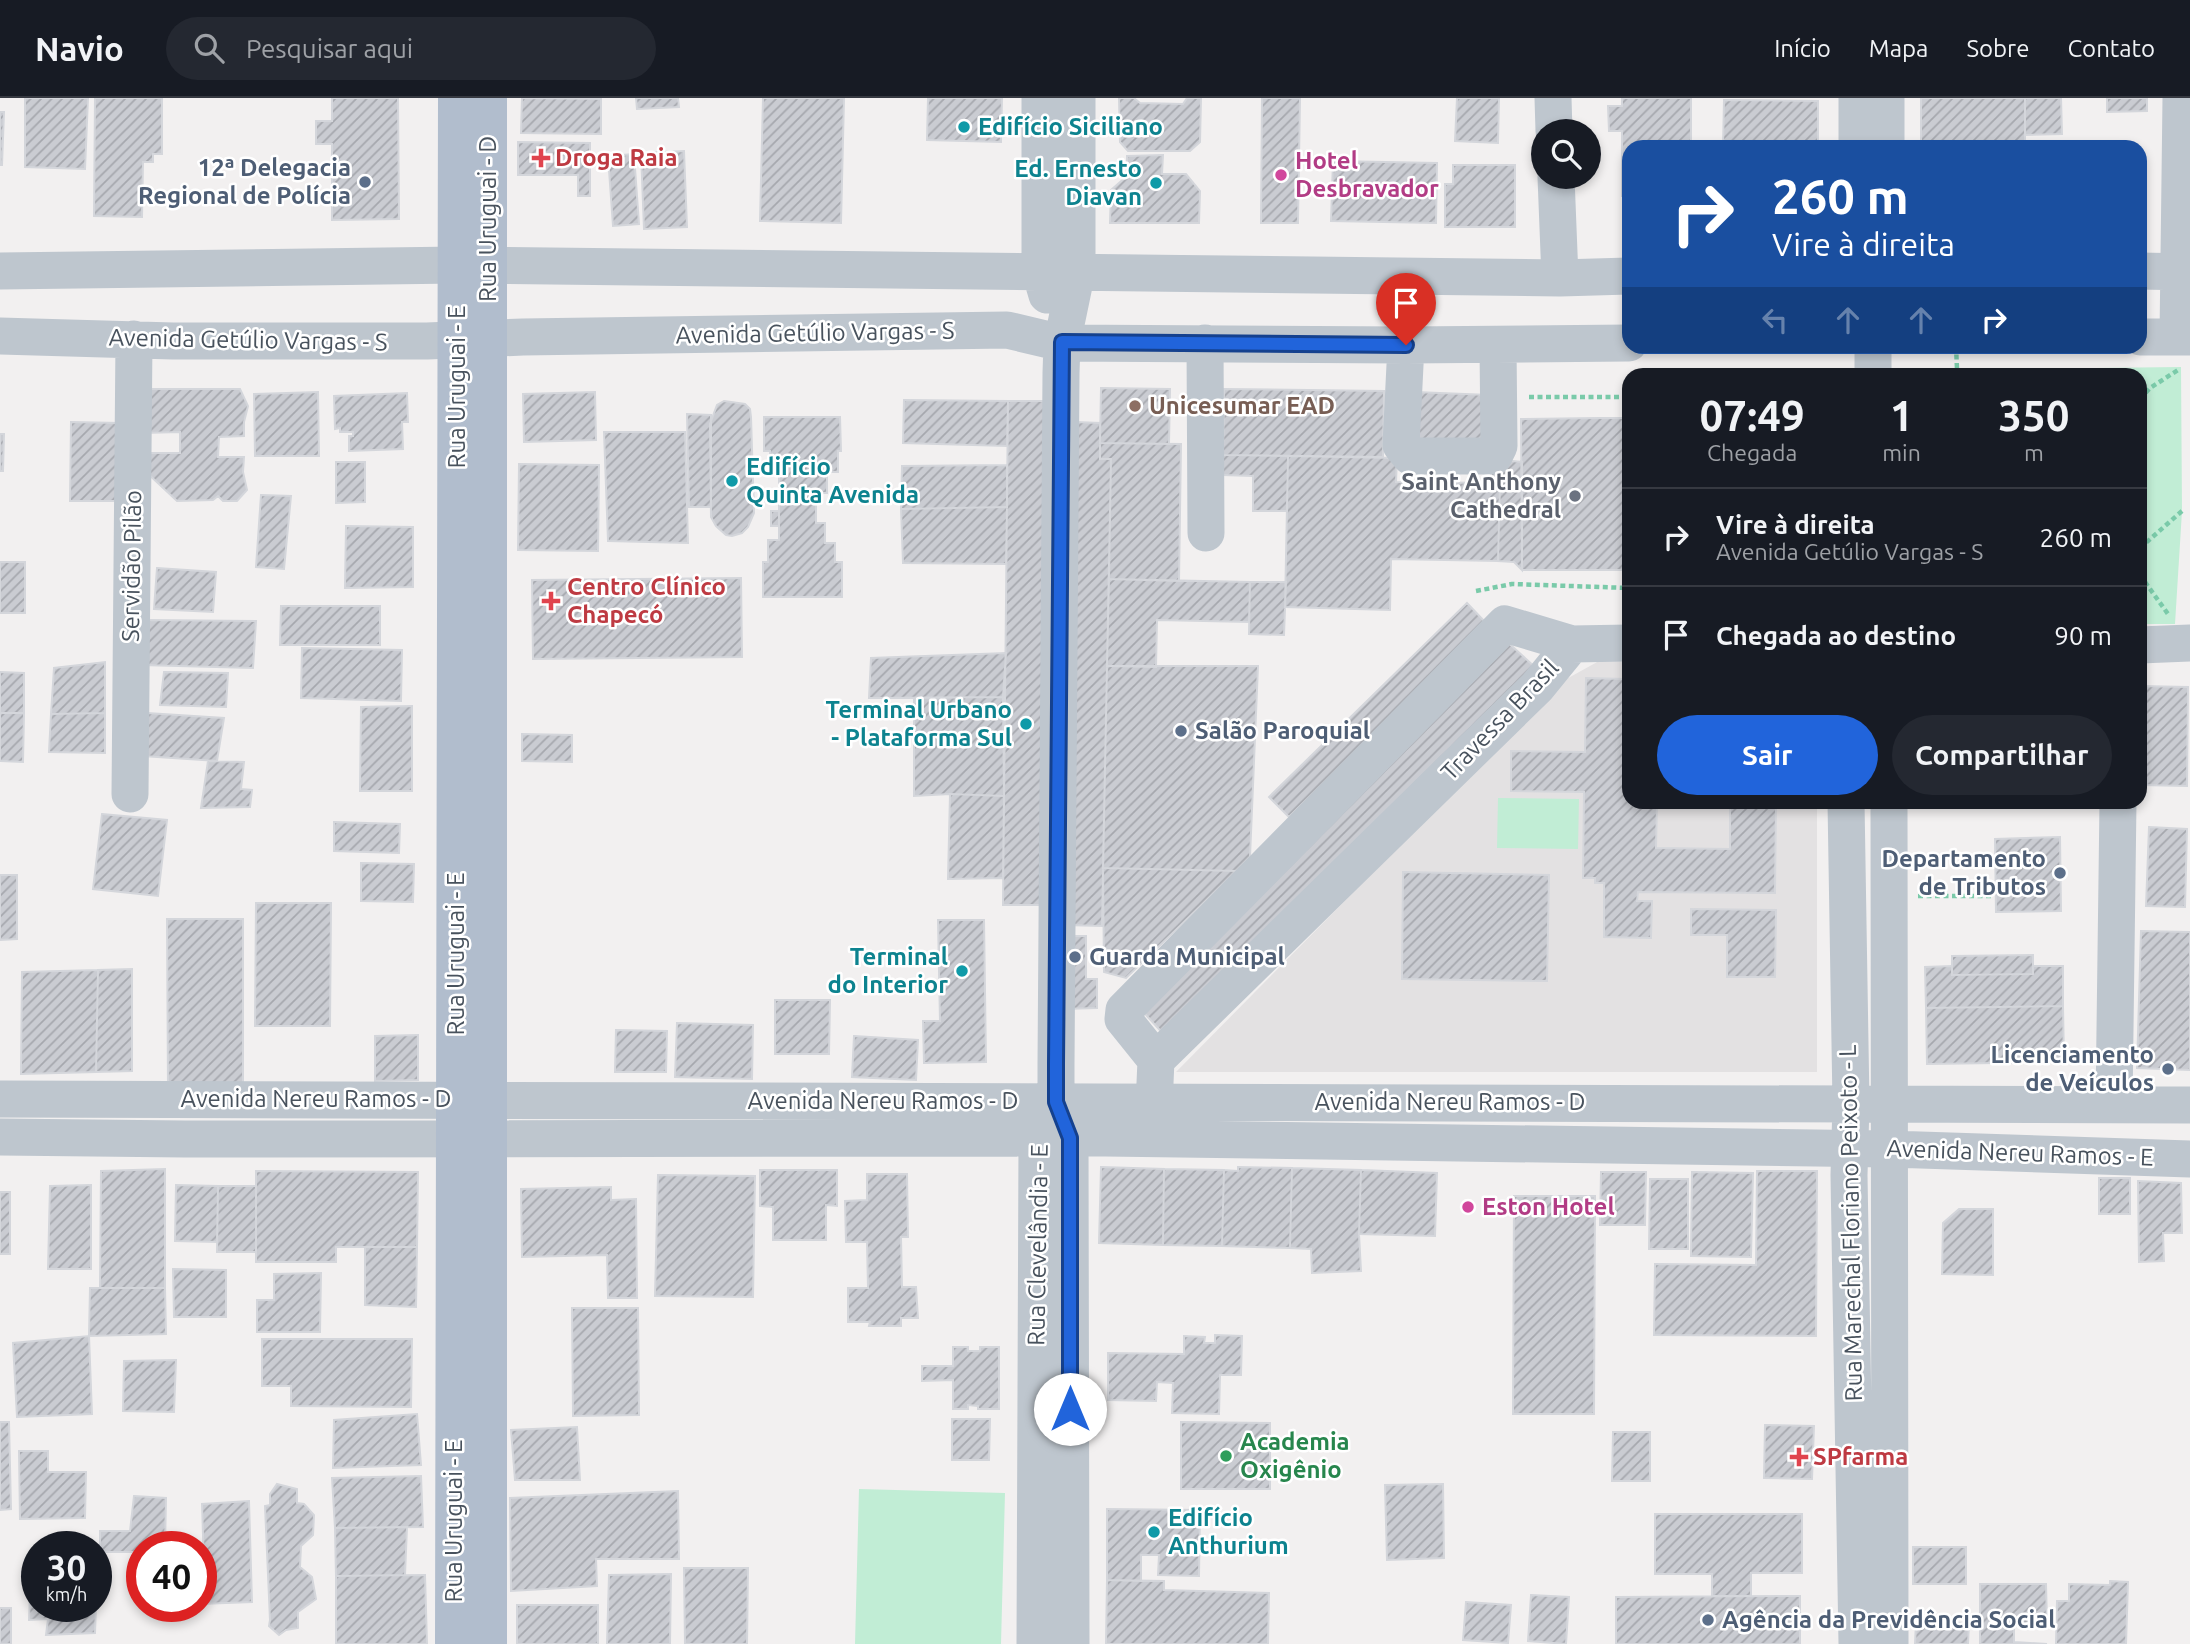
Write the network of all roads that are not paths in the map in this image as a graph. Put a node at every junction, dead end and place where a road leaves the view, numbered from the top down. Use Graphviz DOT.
graph roads {
  1 [pos="457,98"];
  2 [pos="488,98"];
  3 [pos="1040,98"];
  4 [pos="1077,98"];
  5 [pos="1553,98"];
  6 [pos="1857,98"];
  7 [pos="1886,98"];
  8 [pos="2181,98"];
  9 [pos="1554,119"];
  10 [pos="1857,140"];
  11 [pos="1886,140"];
  12 [pos="1556,189"];
  13 [pos="473,265"];
  14 [pos="0,271"];
  15 [pos="1040,271"];
  16 [pos="1077,271"];
  17 [pos="2147,271"];
  18 [pos="2184,272"];
  19 [pos="1622,276"];
  20 [pos="1559,278"];
  21 [pos="0,336"];
  22 [pos="134,339"];
  23 [pos="2147,339"];
  24 [pos="473,340"];
  25 [pos="1062,342"];
  26 [pos="1205,343"];
  27 [pos="1622,343"];
  28 [pos="1406,345"];
  29 [pos="1498,345"];
  30 [pos="2183,347"];
  31 [pos="1206,533"];
  32 [pos="2183,633"];
  33 [pos="1622,643"];
  34 [pos="2147,643"];
  35 [pos="1572,644"];
  36 [pos="130,793"];
  37 [pos="1846,809"];
  38 [pos="1889,809"];
  39 [pos="2118,809"];
  40 [pos="1156,1060"];
  41 [pos="0,1099"];
  42 [pos="184,1099"];
  43 [pos="472,1100"];
  44 [pos="1056,1102"];
  45 [pos="1154,1102"];
  46 [pos="1851,1104"];
  47 [pos="1889,1104"];
  48 [pos="2114,1105"];
  49 [pos="2190,1105"];
  50 [pos="0,1137"];
  51 [pos="1054,1138"];
  52 [pos="185,1139"];
  53 [pos="471,1139"];
  54 [pos="1850,1149"];
  55 [pos="1889,1149"];
  56 [pos="2190,1158"];
  57 [pos="454,1644"];
  58 [pos="488,1644"];
  59 [pos="1035,1644"];
  60 [pos="1071,1644"];
  61 [pos="1857,1644"];
  62 [pos="1890,1644"];
  1 -- 13 [label="main road, Rua Uruguai - D"];
  2 -- 13 [label="main road, Rua Uruguai - D"];
  3 -- 15 [label="street"];
  4 -- 16 [label="street"];
  5 -- 9 [label="street"];
  6 -- 10 [label="street"];
  7 -- 11 [label="street"];
  8 -- 18 [label="street"];
  12 -- 20 [label="street"];
  13 -- 14 [label="street"];
  13 -- 15 [label="street"];
  13 -- 24 [label="main road, Rua Uruguai - E"];
  15 -- 16 [label="street"];
  15 -- 25 [label="street"];
  16 -- 20 [label="street"];
  16 -- 25 [label="street"];
  17 -- 18 [label="street"];
  18 -- 30 [label="street"];
  19 -- 20 [label="street"];
  21 -- 22 [label="street, Avenida Getúlio Vargas - S"];
  22 -- 24 [label="street, Avenida Getúlio Vargas - S"];
  22 -- 36 [label="street, Servidão Pilão"];
  23 -- 30 [label="street"];
  24 -- 25 [label="street, Avenida Getúlio Vargas - S"];
  24 -- 43 [label="main road, Rua Uruguai - E"];
  25 -- 26 [label="street, Avenida Getúlio Vargas - S"];
  25 -- 44 [label="street, Rua Clevelândia - E"];
  26 -- 28 [label="street, Avenida Getúlio Vargas - S"];
  26 -- 31 [label="street"];
  27 -- 29 [label="street, Avenida Getúlio Vargas - S"];
  28 -- 29 [label="street, Avenida Getúlio Vargas - S"];
  28 -- 29 [label="street"];
  32 -- 34 [label="street"];
  33 -- 35 [label="street"];
  35 -- 40 [label="street, Travessa Brasil"];
  35 -- 40 [label="street, Travessa Brasil"];
  37 -- 46 [label="street, Rua Marechal Floriano Peixoto - L"];
  38 -- 47 [label="street, Rua Marechal Floriano Peixoto - L"];
  39 -- 48 [label="street"];
  40 -- 45 [label="street"];
  41 -- 42 [label="street, Avenida Nereu Ramos - D"];
  42 -- 43 [label="street, Avenida Nereu Ramos - D"];
  42 -- 52 [label="street"];
  43 -- 44 [label="street, Avenida Nereu Ramos - D"];
  43 -- 53 [label="main road, Rua Uruguai - E"];
  44 -- 45 [label="street, Avenida Nereu Ramos - D"];
  44 -- 51 [label="street, Rua Clevelândia - E"];
  45 -- 46 [label="street, Avenida Nereu Ramos - D"];
  46 -- 47 [label="street, Avenida Nereu Ramos - E"];
  46 -- 54 [label="street, Rua Marechal Floriano Peixoto - L"];
  47 -- 48 [label="street, Avenida Nereu Ramos - E"];
  47 -- 55 [label="street, Rua Marechal Floriano Peixoto - L"];
  48 -- 49 [label="street, Avenida Nereu Ramos - E"];
  50 -- 52 [label="street, Avenida Nereu Ramos - D"];
  51 -- 53 [label="street, Avenida Nereu Ramos - D"];
  51 -- 54 [label="street, Avenida Nereu Ramos - D"];
  51 -- 59 [label="street, Rua Clevelândia - E"];
  51 -- 60 [label="street, Rua Clevelândia - E"];
  52 -- 53 [label="street, Avenida Nereu Ramos - D"];
  53 -- 57 [label="main road, Rua Uruguai - E"];
  53 -- 58 [label="main road, Rua Uruguai - E"];
  54 -- 55 [label="street, Avenida Nereu Ramos - E"];
  54 -- 61 [label="street, Rua Marechal Floriano Peixoto - L"];
  55 -- 56 [label="street, Avenida Nereu Ramos - E"];
  55 -- 62 [label="street, Rua Marechal Floriano Peixoto - L"];
}
